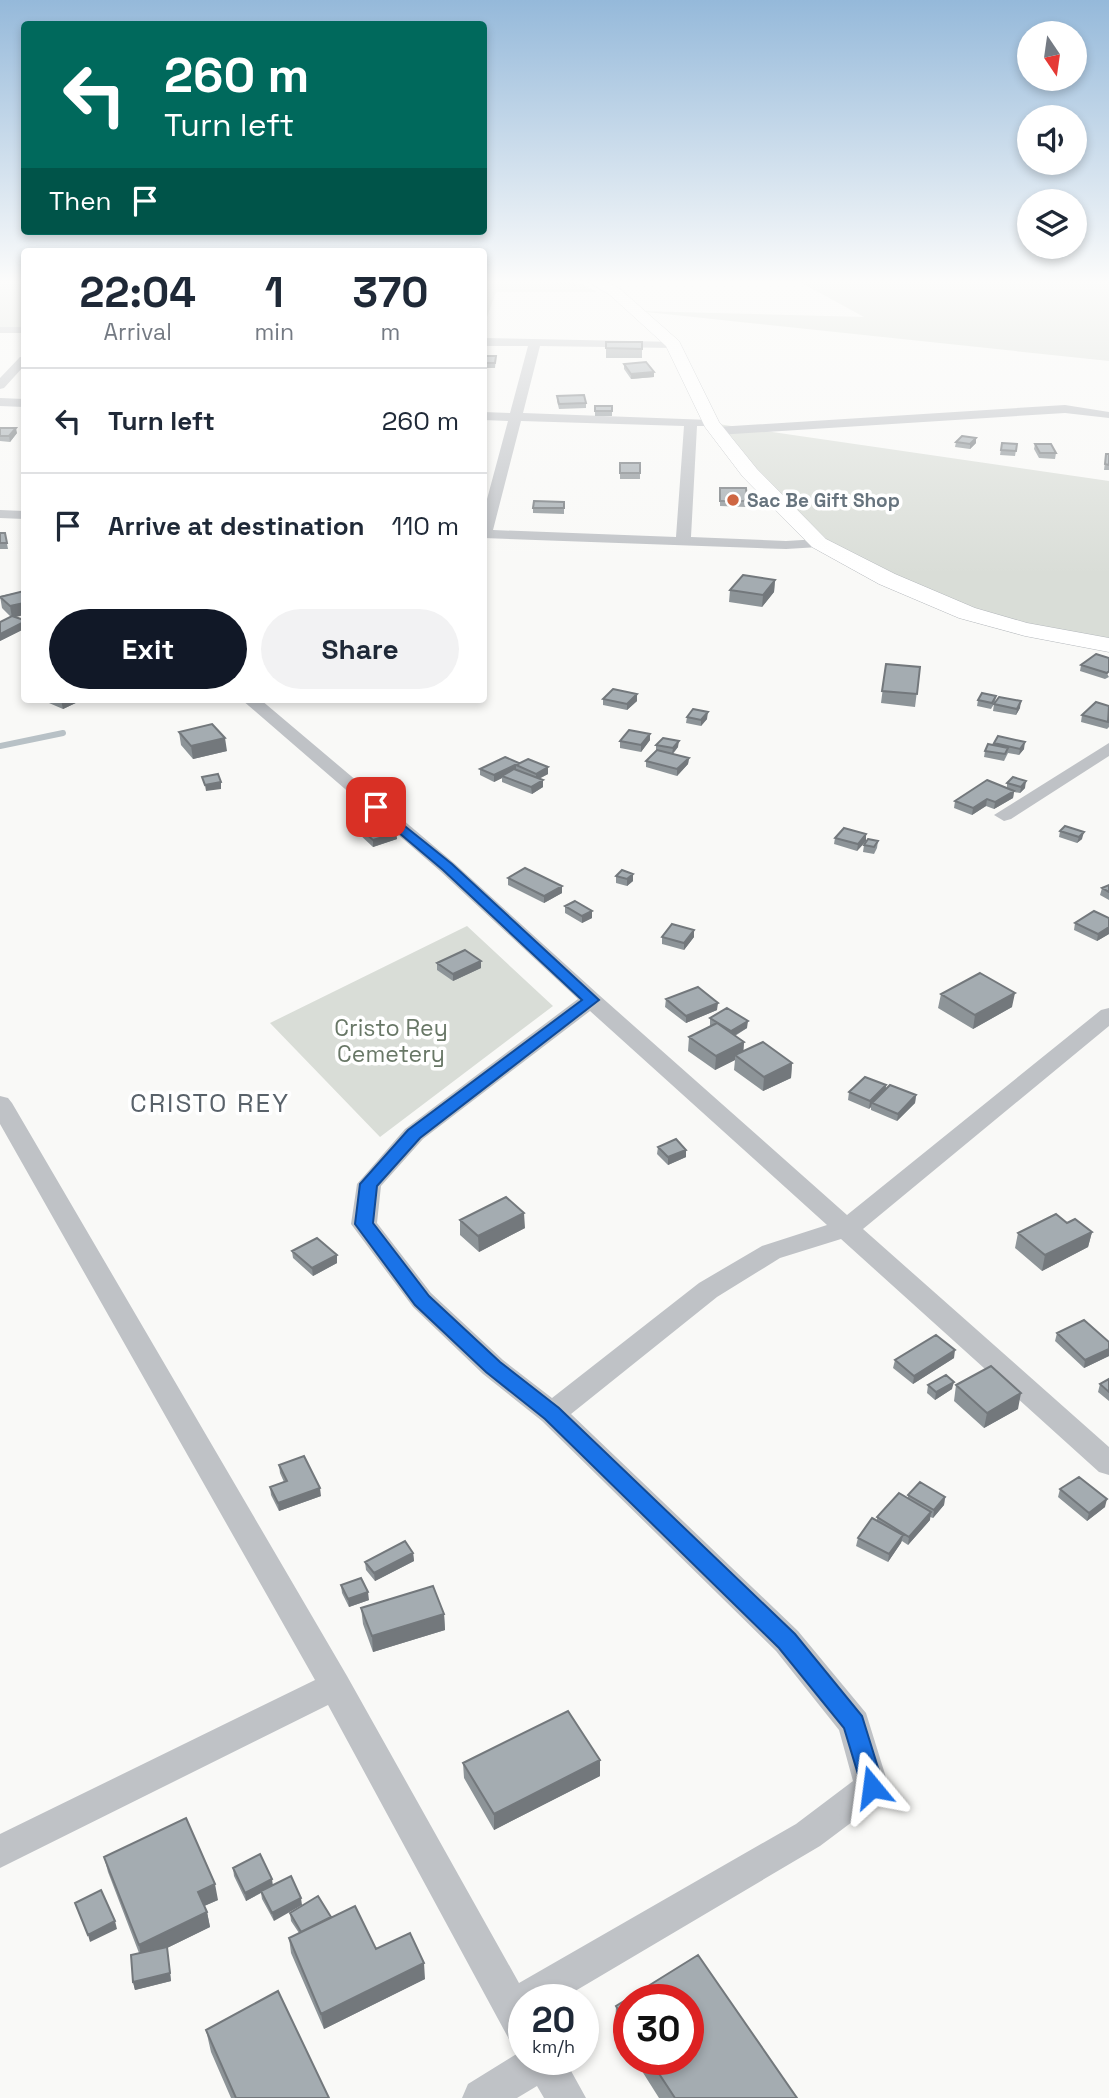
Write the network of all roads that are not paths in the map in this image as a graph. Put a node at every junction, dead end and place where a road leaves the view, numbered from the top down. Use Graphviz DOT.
graph roads {
  1 [pos="526,379"];
  2 [pos="690,379"];
  3 [pos="0,402"];
  4 [pos="21,402"];
  5 [pos="1107,415"];
  6 [pos="487,416"];
  7 [pos="517,417"];
  8 [pos="691,422"];
  9 [pos="714,427"];
  10 [pos="0,514"];
  11 [pos="21,515"];
  12 [pos="487,523"];
  13 [pos="487,534"];
  14 [pos="683,541"];
  15 [pos="819,543"];
  16 [pos="1109,645"];
  17 [pos="255,703"];
  18 [pos="1109,748"];
  19 [pos="1004,816"];
  20 [pos="591,1000"];
  21 [pos="1109,1015"];
  22 [pos="0,1102"];
  23 [pos="847,1228"];
  24 [pos="552,1413"];
  25 [pos="1109,1464"];
  26 [pos="335,1686"];
  27 [pos="0,1852"];
  28 [pos="562,1984"];
  29 [pos="508,1986"];
  30 [pos="518,2075"];
  31 [pos="551,2075"];
  32 [pos="482,2098"];
  33 [pos="566,2098"];
  1 -- 7 [label="street"];
  2 -- 9 [label="main road"];
  3 -- 4 [label="street"];
  5 -- 9 [label="street"];
  6 -- 7 [label="street"];
  7 -- 8 [label="street"];
  7 -- 12 [label="street"];
  8 -- 9 [label="street"];
  8 -- 14 [label="street"];
  9 -- 15 [label="main road"];
  10 -- 11 [label="street"];
  13 -- 14 [label="street"];
  14 -- 15 [label="street"];
  15 -- 16 [label="main road"];
  17 -- 20 [label="street"];
  18 -- 19 [label="street"];
  20 -- 23 [label="street"];
  20 -- 24 [label="street"];
  21 -- 23 [label="street"];
  22 -- 26 [label="street"];
  23 -- 24 [label="street"];
  23 -- 25 [label="street"];
  24 -- 28 [label="street"];
  26 -- 27 [label="street"];
  26 -- 29 [label="street"];
  30 -- 32 [label="street"];
  31 -- 33 [label="street"];
}
